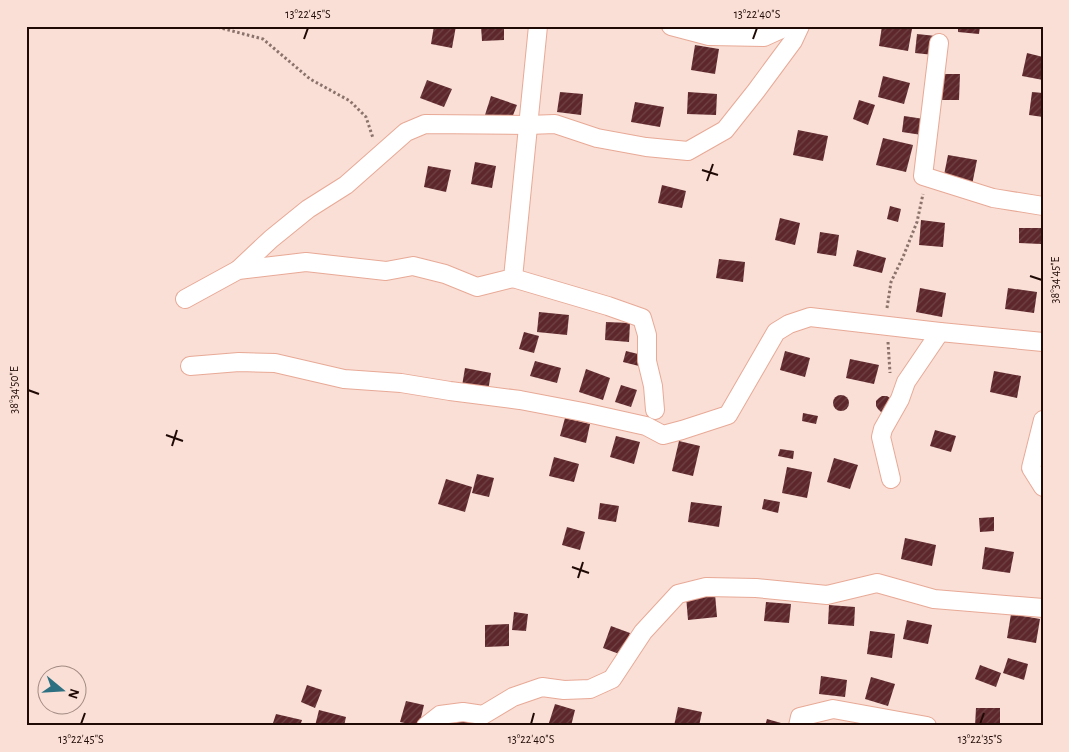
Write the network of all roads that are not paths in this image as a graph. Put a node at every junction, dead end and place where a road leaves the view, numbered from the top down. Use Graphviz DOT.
graph roads {
  1 [pos="538,26"];
  2 [pos="671,26"];
  3 [pos="788,26"];
  4 [pos="800,26"];
  5 [pos="939,43"];
  6 [pos="528,125"];
  7 [pos="1043,206"];
  8 [pos="238,270"];
  9 [pos="513,278"];
  10 [pos="185,299"];
  11 [pos="940,332"];
  12 [pos="1043,342"];
  13 [pos="190,366"];
  14 [pos="655,410"];
  15 [pos="1043,420"];
  16 [pos="891,479"];
  17 [pos="1043,487"];
  18 [pos="1043,608"];
  19 [pos="426,726"];
  20 [pos="798,726"];
  21 [pos="927,726"];
  1 -- 6 [label="street"];
  2 -- 3 [label="street"];
  4 -- 6 [label="street"];
  5 -- 7 [label="street"];
  6 -- 8 [label="street"];
  6 -- 9 [label="street"];
  8 -- 9 [label="street"];
  8 -- 10 [label="street"];
  9 -- 14 [label="street"];
  11 -- 12 [label="street"];
  11 -- 13 [label="street"];
  11 -- 16 [label="street"];
  15 -- 17 [label="street"];
  18 -- 19 [label="street"];
  20 -- 21 [label="street"];
}
